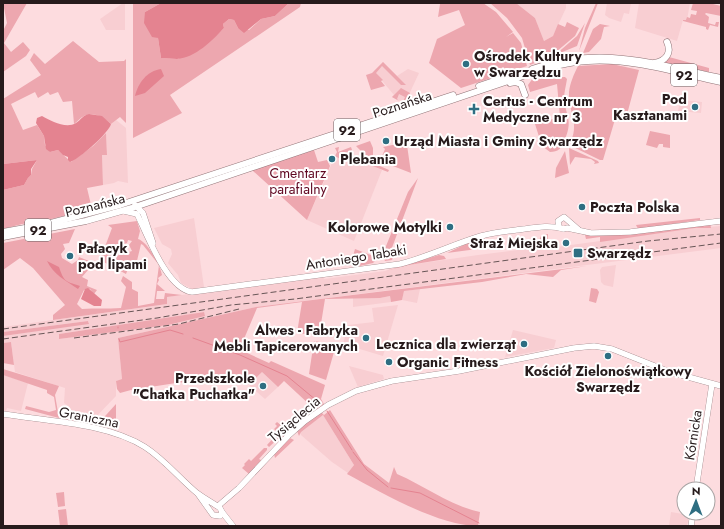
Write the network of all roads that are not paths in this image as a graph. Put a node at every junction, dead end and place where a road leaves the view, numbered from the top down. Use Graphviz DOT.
graph roads {
  1 [pos="666,42"];
  2 [pos="587,59"];
  3 [pos="567,61"];
  4 [pos="652,64"];
  5 [pos="721,78"];
  6 [pos="721,82"];
  7 [pos="500,84"];
  8 [pos="525,95"];
  9 [pos="131,202"];
  10 [pos="147,203"];
  11 [pos="137,206"];
  12 [pos="122,211"];
  13 [pos="140,213"];
  14 [pos="721,222"];
  15 [pos="558,224"];
  16 [pos="568,226"];
  17 [pos="3,232"];
  18 [pos="3,237"];
  19 [pos="712,384"];
  20 [pos="721,386"];
  21 [pos="3,414"];
  22 [pos="697,481"];
  23 [pos="198,494"];
  24 [pos="219,509"];
  25 [pos="211,512"];
  26 [pos="217,517"];
  27 [pos="232,526"];
  1 -- 4 [label="main road"];
  2 -- 3 [label="main road, Poznańska / 92"];
  2 -- 4 [label="main road, Poznańska / 92"];
  2 -- 6 [label="main road, Poznańska / 92"];
  3 -- 7 [label="main road, Poznańska / 92"];
  3 -- 9 [label="main road, Poznańska / 92"];
  4 -- 5 [label="main road, Poznańska / 92"];
  7 -- 8 [label="main road"];
  7 -- 10 [label="main road, Poznańska / 92"];
  9 -- 11 [label="street, Antoniego Tabaki"];
  9 -- 17 [label="main road, Poznańska / 92"];
  10 -- 11 [label="main road, Poznańska / 92"];
  10 -- 13 [label="street"];
  11 -- 12 [label="main road, Poznańska / 92"];
  11 -- 13 [label="street, Antoniego Tabaki"];
  12 -- 13 [label="street"];
  12 -- 18 [label="main road, Poznańska / 92"];
  13 -- 15 [label="street, Antoniego Tabaki"];
  14 -- 16 [label="street"];
  15 -- 16 [label="street"];
  15 -- 16 [label="street"];
  19 -- 20 [label="street, Tysiąclecia"];
  19 -- 22 [label="street, Kórnicka"];
  19 -- 24 [label="street, Tysiąclecia"];
  21 -- 23 [label="street, Graniczna"];
  23 -- 24 [label="street, Graniczna"];
  23 -- 25 [label="street, Graniczna"];
  24 -- 25 [label="street"];
  24 -- 26 [label="street"];
  24 -- 27 [label="street, Graniczna"];
  25 -- 26 [label="street, Graniczna"];
  26 -- 27 [label="street, Graniczna"];
}
